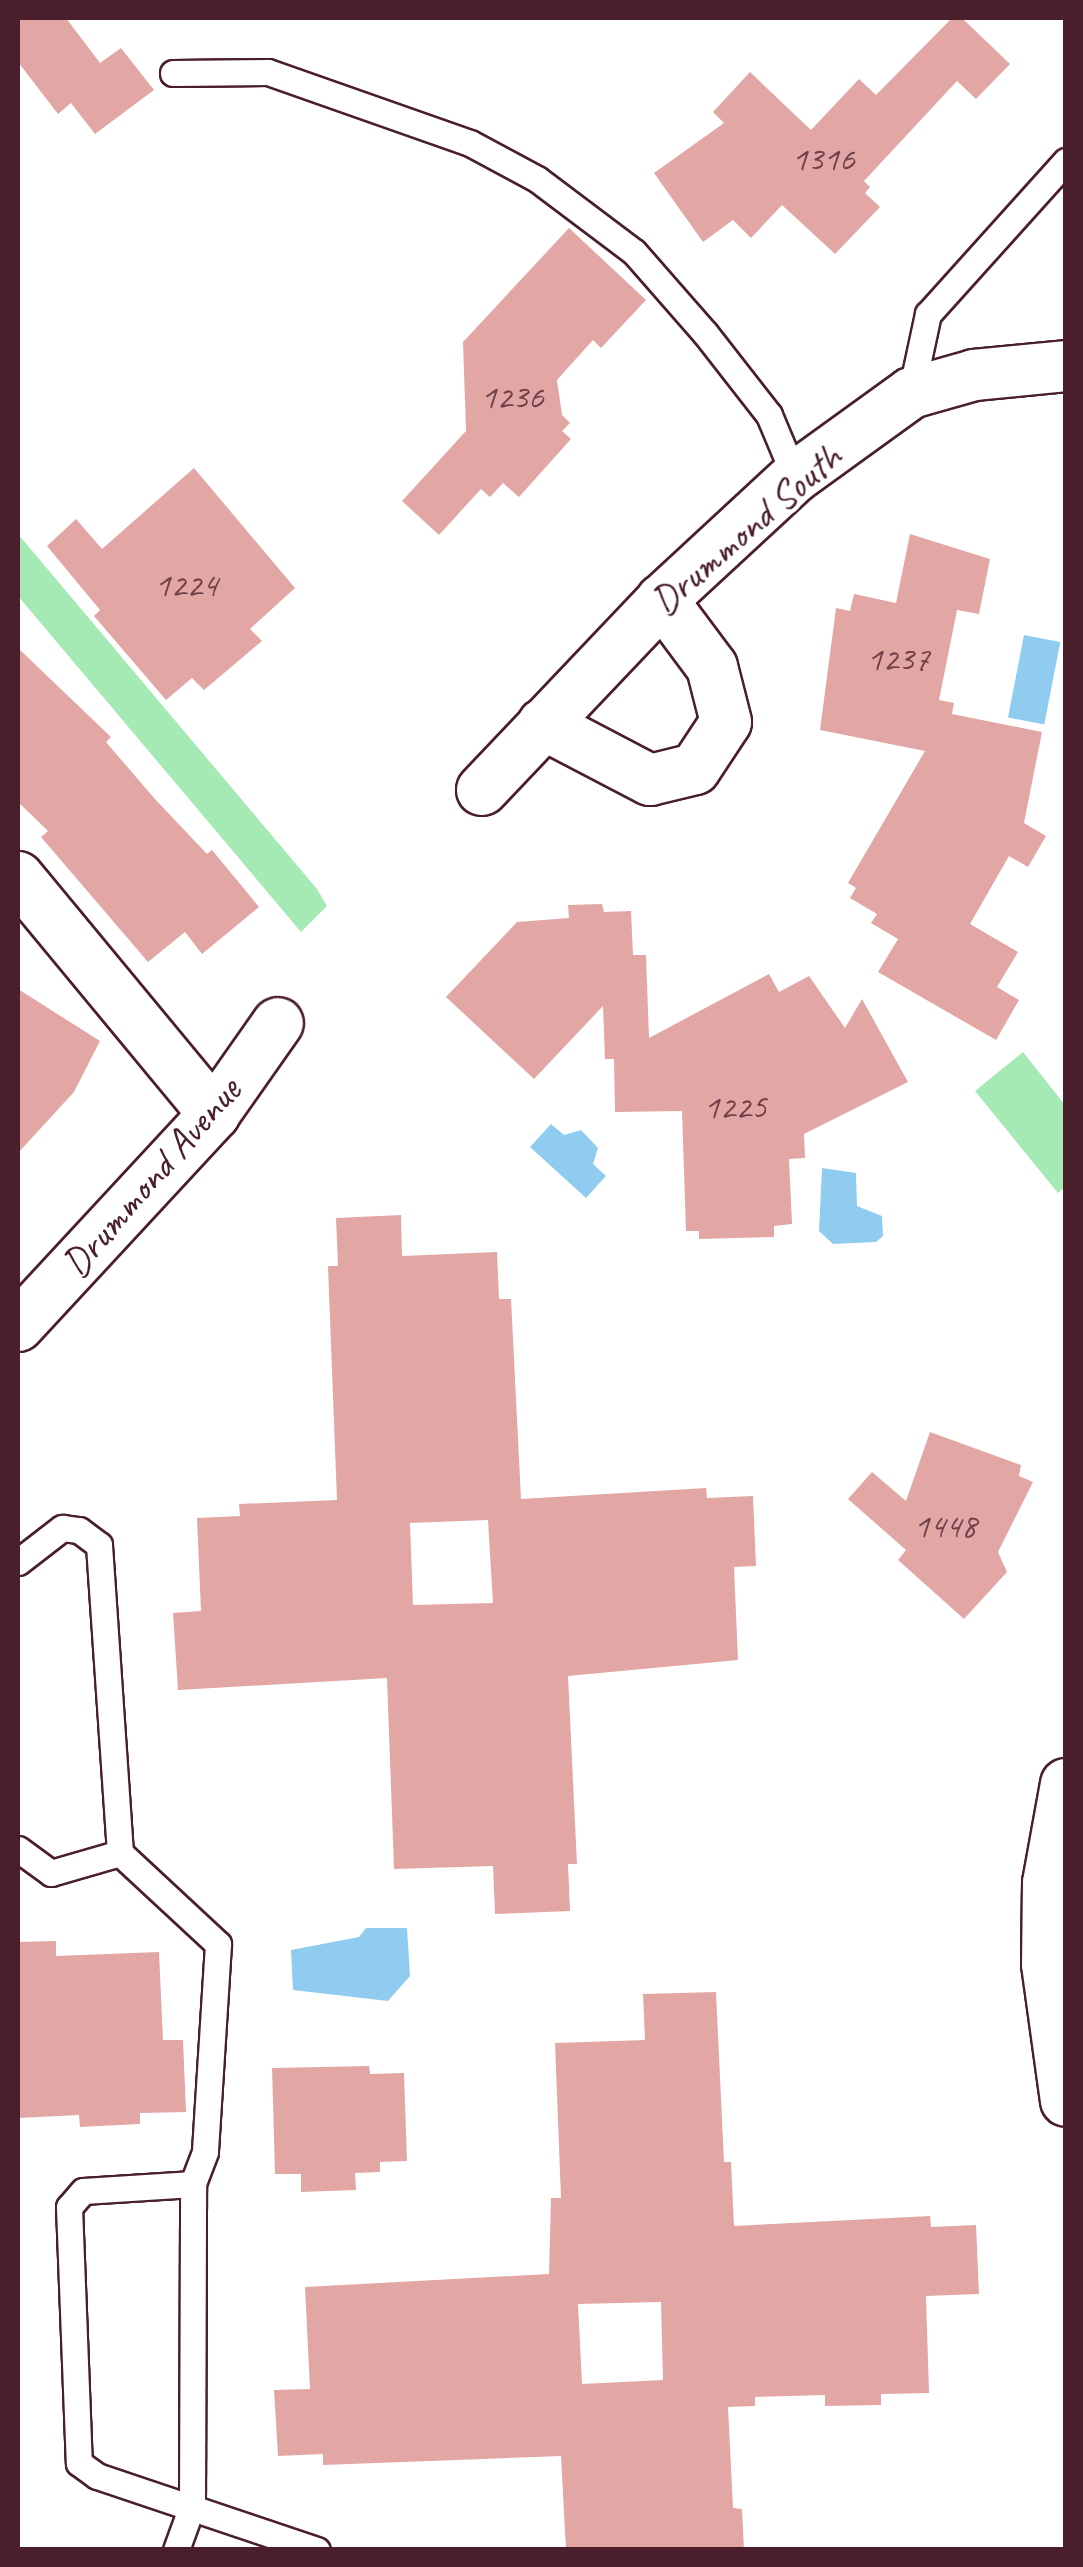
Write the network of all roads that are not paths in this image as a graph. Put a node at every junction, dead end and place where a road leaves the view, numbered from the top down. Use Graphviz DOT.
graph roads {
  1 [pos="173,73"];
  2 [pos="1066,161"];
  3 [pos="1066,366"];
  4 [pos="912,393"];
  5 [pos="795,478"];
  6 [pos="662,600"];
  7 [pos="544,724"];
  8 [pos="482,790"];
  9 [pos="18,877"];
  10 [pos="278,1023"];
  11 [pos="214,1114"];
  12 [pos="18,1324"];
  13 [pos="18,1562"];
  14 [pos="1066,1784"];
  15 [pos="18,1849"];
  16 [pos="120,1853"];
  17 [pos="1066,2102"];
  18 [pos="193,2184"];
  19 [pos="192,2506"];
  20 [pos="176,2550"];
  21 [pos="317,2550"];
  1 -- 5 [label="lane"];
  2 -- 4 [label="lane"];
  3 -- 4 [label="street, Drummond South"];
  4 -- 5 [label="street, Drummond South"];
  5 -- 6 [label="street, Drummond South"];
  6 -- 7 [label="street, Drummond South"];
  6 -- 7 [label="street"];
  7 -- 8 [label="street, Drummond South"];
  9 -- 11 [label="street"];
  10 -- 11 [label="street, Drummond Avenue"];
  11 -- 12 [label="street, Drummond Avenue"];
  13 -- 16 [label="lane"];
  14 -- 17 [label="street"];
  15 -- 16 [label="lane"];
  16 -- 18 [label="lane"];
  18 -- 19 [label="lane"];
  18 -- 19 [label="lane"];
  19 -- 20 [label="lane"];
  19 -- 21 [label="lane"];
}
